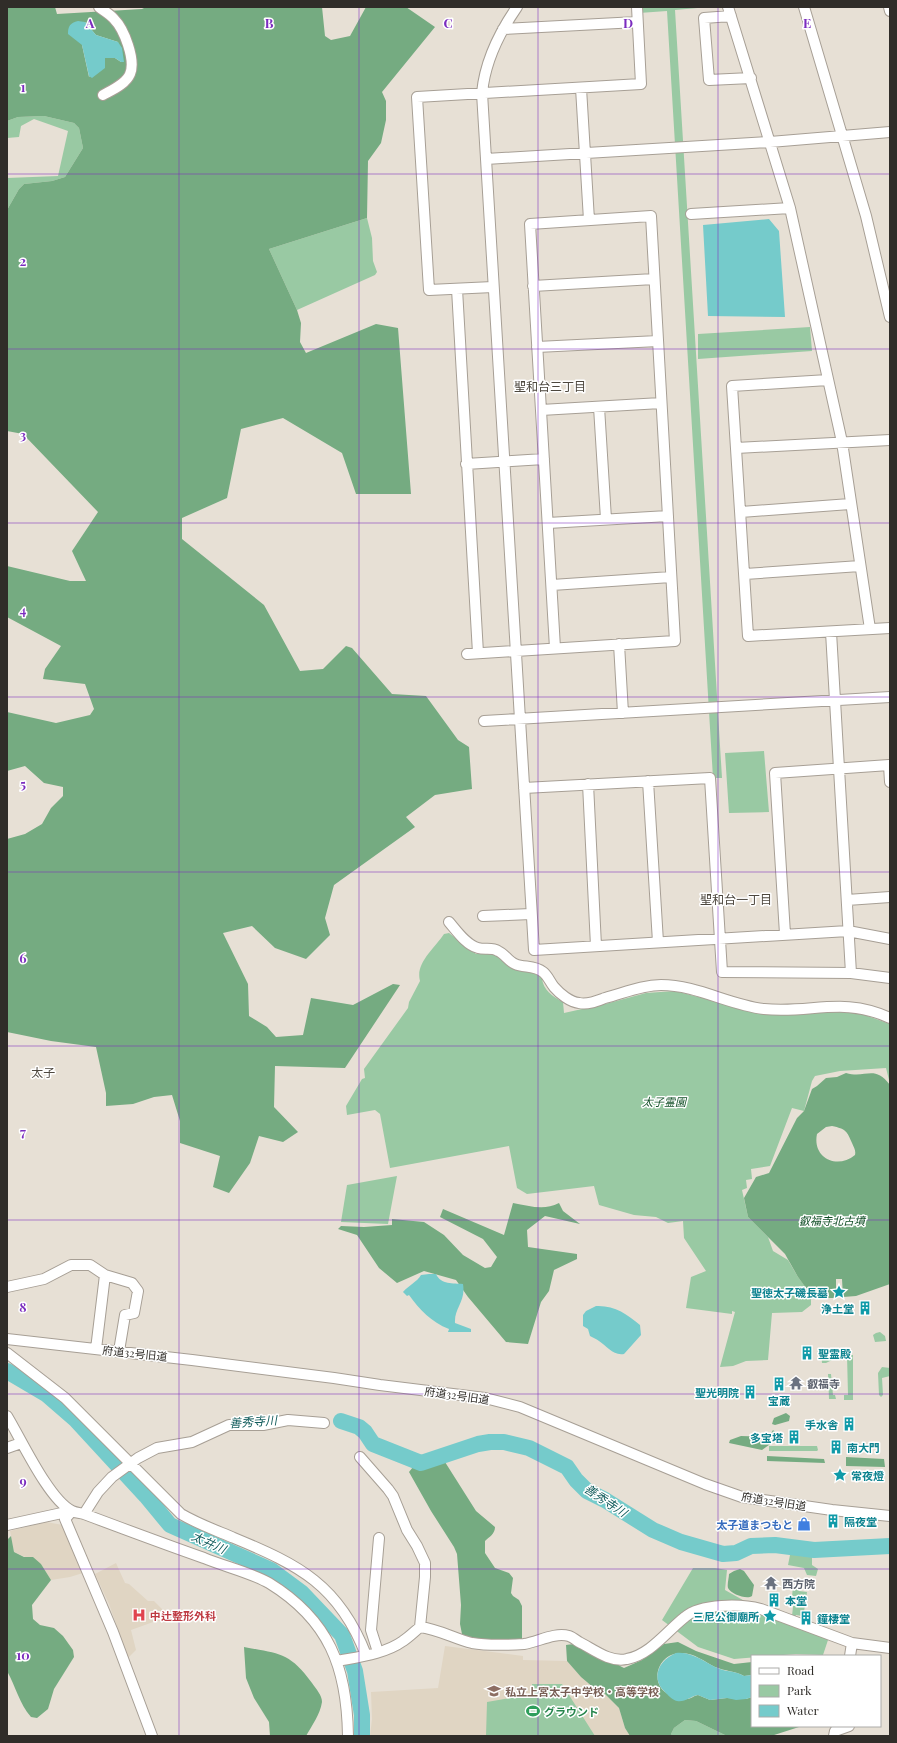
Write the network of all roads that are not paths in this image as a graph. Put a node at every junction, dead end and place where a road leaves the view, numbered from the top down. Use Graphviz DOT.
graph roads {
  1 [pos="99,7"];
  2 [pos="517,7"];
  3 [pos="637,7"];
  4 [pos="804,7"];
  5 [pos="889,7"];
  6 [pos="729,11"];
  7 [pos="890,11"];
  8 [pos="637,22"];
  9 [pos="503,29"];
  10 [pos="751,78"];
  11 [pos="581,88"];
  12 [pos="482,93"];
  13 [pos="103,95"];
  14 [pos="890,132"];
  15 [pos="842,137"];
  16 [pos="770,142"];
  17 [pos="585,153"];
  18 [pos="486,159"];
  19 [pos="790,208"];
  20 [pos="691,214"];
  21 [pos="590,220"];
  22 [pos="654,279"];
  23 [pos="533,286"];
  24 [pos="493,287"];
  25 [pos="457,289"];
  26 [pos="890,316"];
  27 [pos="658,341"];
  28 [pos="537,347"];
  29 [pos="828,380"];
  30 [pos="661,403"];
  31 [pos="599,407"];
  32 [pos="541,410"];
  33 [pos="890,440"];
  34 [pos="842,442"];
  35 [pos="736,448"];
  36 [pos="544,459"];
  37 [pos="503,462"];
  38 [pos="466,464"];
  39 [pos="850,504"];
  40 [pos="741,512"];
  41 [pos="668,516"];
  42 [pos="606,519"];
  43 [pos="548,524"];
  44 [pos="860,566"];
  45 [pos="745,574"];
  46 [pos="671,577"];
  47 [pos="552,585"];
  48 [pos="890,628"];
  49 [pos="870,629"];
  50 [pos="831,632"];
  51 [pos="619,644"];
  52 [pos="555,648"];
  53 [pos="515,651"];
  54 [pos="478,653"];
  55 [pos="467,654"];
  56 [pos="890,697"];
  57 [pos="835,700"];
  58 [pos="623,713"];
  59 [pos="520,719"];
  60 [pos="484,721"];
  61 [pos="839,769"];
  62 [pos="648,781"];
  63 [pos="890,782"];
  64 [pos="588,784"];
  65 [pos="524,788"];
  66 [pos="890,897"];
  67 [pos="847,900"];
  68 [pos="531,914"];
  69 [pos="483,916"];
  70 [pos="448,922"];
  71 [pos="848,931"];
  72 [pos="785,934"];
  73 [pos="720,938"];
  74 [pos="890,939"];
  75 [pos="658,942"];
  76 [pos="596,946"];
  77 [pos="534,950"];
  78 [pos="532,967"];
  79 [pos="851,973"];
  80 [pos="890,978"];
  81 [pos="890,1018"];
  82 [pos="105,1275"];
  83 [pos="7,1287"];
  84 [pos="7,1339"];
  85 [pos="96,1349"];
  86 [pos="119,1352"];
  87 [pos="7,1353"];
  88 [pos="7,1416"];
  89 [pos="324,1423"];
  90 [pos="21,1443"];
  91 [pos="7,1448"];
  92 [pos="360,1457"];
  93 [pos="130,1465"];
  94 [pos="72,1511"];
  95 [pos="84,1514"];
  96 [pos="890,1516"];
  97 [pos="7,1525"];
  98 [pos="379,1538"];
  99 [pos="420,1627"];
  100 [pos="852,1643"];
  101 [pos="890,1648"];
  102 [pos="378,1652"];
  103 [pos="850,1655"];
  104 [pos="365,1656"];
  105 [pos="339,1660"];
  106 [pos="846,1727"];
  107 [pos="152,1736"];
  108 [pos="348,1736"];
  109 [pos="834,1736"];
  1 -- 13 [label="street"];
  2 -- 9 [label="street"];
  3 -- 8 [label="street"];
  4 -- 15 [label="street"];
  5 -- 7 [label="street"];
  6 -- 10 [label="street"];
  6 -- 10 [label="street"];
  8 -- 9 [label="street"];
  8 -- 11 [label="street"];
  9 -- 12 [label="street"];
  10 -- 16 [label="street"];
  11 -- 12 [label="street"];
  11 -- 17 [label="street"];
  12 -- 18 [label="street"];
  12 -- 25 [label="street"];
  14 -- 15 [label="street"];
  15 -- 16 [label="street"];
  15 -- 26 [label="street"];
  16 -- 17 [label="street"];
  16 -- 19 [label="street"];
  17 -- 18 [label="street"];
  17 -- 21 [label="street"];
  18 -- 24 [label="street"];
  19 -- 20 [label="street"];
  19 -- 29 [label="street"];
  21 -- 22 [label="street"];
  21 -- 23 [label="street"];
  22 -- 23 [label="street"];
  22 -- 27 [label="street"];
  23 -- 28 [label="street"];
  24 -- 25 [label="street"];
  24 -- 37 [label="street"];
  25 -- 38 [label="street"];
  27 -- 28 [label="street"];
  27 -- 30 [label="street"];
  28 -- 32 [label="street"];
  29 -- 34 [label="street"];
  29 -- 35 [label="street"];
  30 -- 31 [label="street"];
  30 -- 41 [label="street"];
  31 -- 32 [label="street"];
  31 -- 42 [label="street"];
  32 -- 36 [label="street"];
  33 -- 34 [label="street"];
  34 -- 35 [label="street"];
  34 -- 39 [label="street"];
  35 -- 40 [label="street"];
  36 -- 37 [label="street"];
  36 -- 43 [label="street"];
  37 -- 38 [label="street"];
  37 -- 53 [label="street"];
  38 -- 54 [label="street"];
  39 -- 40 [label="street"];
  39 -- 44 [label="street"];
  40 -- 45 [label="street"];
  41 -- 42 [label="street"];
  41 -- 46 [label="street"];
  42 -- 43 [label="street"];
  43 -- 47 [label="street"];
  44 -- 45 [label="street"];
  44 -- 49 [label="street"];
  45 -- 50 [label="street"];
  46 -- 47 [label="street"];
  46 -- 51 [label="street"];
  47 -- 52 [label="street"];
  48 -- 49 [label="street"];
  49 -- 50 [label="street"];
  50 -- 57 [label="street"];
  51 -- 52 [label="street"];
  51 -- 58 [label="street"];
  52 -- 53 [label="street"];
  53 -- 54 [label="street"];
  53 -- 59 [label="street"];
  54 -- 55 [label="street"];
  56 -- 57 [label="street"];
  57 -- 58 [label="street"];
  57 -- 61 [label="street"];
  58 -- 59 [label="street"];
  59 -- 60 [label="street"];
  59 -- 65 [label="street"];
  61 -- 63 [label="street"];
  61 -- 67 [label="street"];
  61 -- 72 [label="street"];
  62 -- 64 [label="street"];
  62 -- 73 [label="street"];
  62 -- 75 [label="street"];
  64 -- 65 [label="street"];
  64 -- 76 [label="street"];
  65 -- 68 [label="street"];
  66 -- 67 [label="street"];
  67 -- 71 [label="street"];
  68 -- 69 [label="street"];
  68 -- 77 [label="street"];
  70 -- 78 [label="street"];
  71 -- 72 [label="street"];
  71 -- 74 [label="street"];
  71 -- 79 [label="street"];
  72 -- 73 [label="street"];
  73 -- 75 [label="street"];
  73 -- 79 [label="street"];
  75 -- 76 [label="street"];
  76 -- 77 [label="street"];
  77 -- 78 [label="street"];
  78 -- 81 [label="street"];
  79 -- 80 [label="street"];
  82 -- 83 [label="street"];
  82 -- 85 [label="street"];
  82 -- 86 [label="street"];
  84 -- 85 [label="street, 府道32号旧道"];
  85 -- 86 [label="street, 府道32号旧道"];
  86 -- 96 [label="street, 府道32号旧道"];
  87 -- 93 [label="street"];
  88 -- 90 [label="street"];
  89 -- 93 [label="street"];
  90 -- 91 [label="street"];
  90 -- 94 [label="street"];
  92 -- 99 [label="street"];
  93 -- 95 [label="street"];
  93 -- 104 [label="street"];
  94 -- 95 [label="street"];
  94 -- 97 [label="street"];
  94 -- 107 [label="street"];
  95 -- 105 [label="street"];
  98 -- 102 [label="street"];
  99 -- 100 [label="street"];
  99 -- 102 [label="street"];
  100 -- 101 [label="street"];
  100 -- 103 [label="street"];
  102 -- 104 [label="street"];
  104 -- 105 [label="street"];
  105 -- 108 [label="street"];
  106 -- 109 [label="street"];
}
